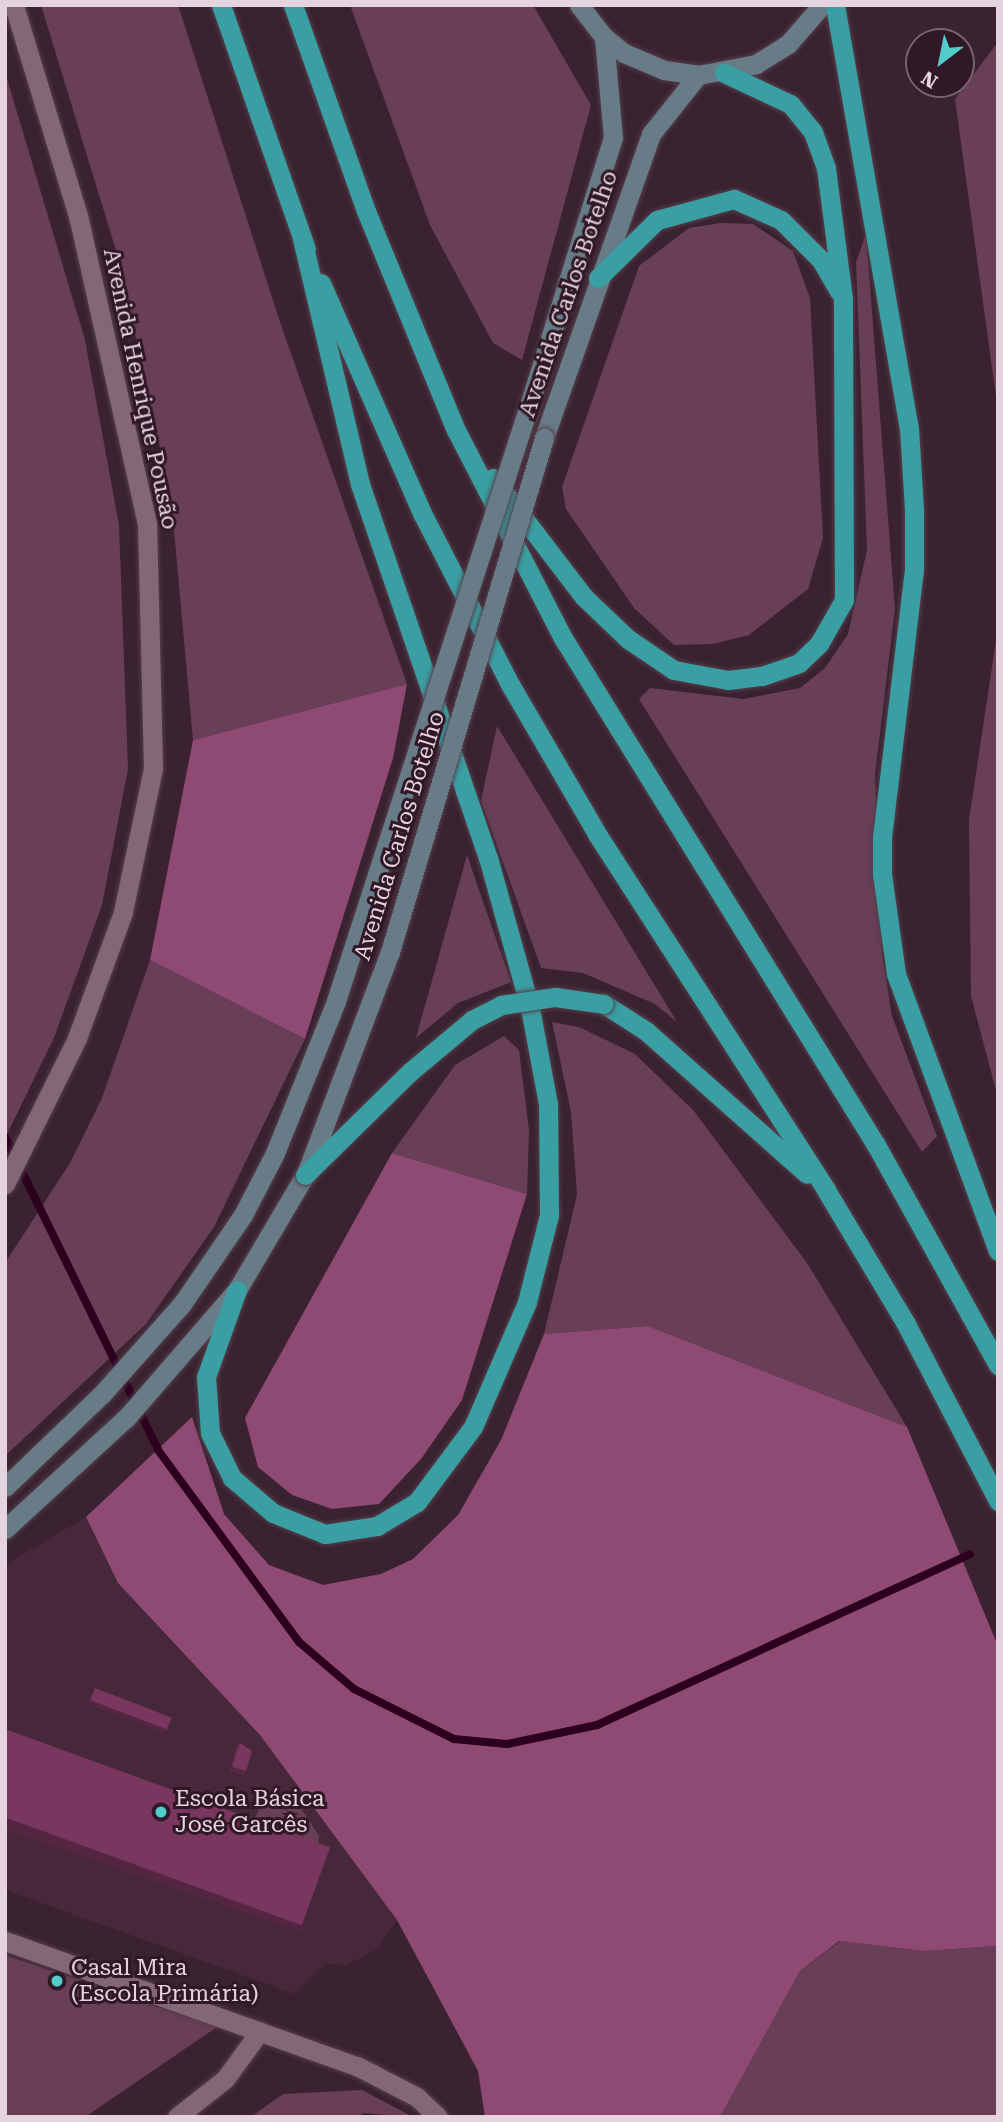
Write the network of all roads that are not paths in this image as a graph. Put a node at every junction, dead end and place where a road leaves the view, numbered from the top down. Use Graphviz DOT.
graph roads {
  1 [pos="14,5"];
  2 [pos="221,5"];
  3 [pos="293,5"];
  4 [pos="579,5"];
  5 [pos="822,5"];
  6 [pos="835,5"];
  7 [pos="604,37"];
  8 [pos="724,73"];
  9 [pos="698,75"];
  10 [pos="302,239"];
  11 [pos="598,278"];
  12 [pos="844,299"];
  13 [pos="456,430"];
  14 [pos="305,1175"];
  15 [pos="5,1184"];
  16 [pos="826,1190"];
  17 [pos="998,1251"];
  18 [pos="237,1290"];
  19 [pos="998,1365"];
  20 [pos="5,1487"];
  21 [pos="998,1501"];
  22 [pos="5,1529"];
  23 [pos="5,1941"];
  24 [pos="260,2031"];
  25 [pos="177,2117"];
  26 [pos="438,2117"];
  1 -- 15 [label="street, Avenida Henrique Pousão"];
  2 -- 10 [label="highway"];
  3 -- 13 [label="highway"];
  4 -- 7 [label="main road"];
  5 -- 8 [label="main road"];
  6 -- 17 [label="highway"];
  7 -- 9 [label="main road"];
  7 -- 20 [label="main road, Avenida Carlos Botelho, bridge"];
  8 -- 9 [label="main road"];
  8 -- 12 [label="highway"];
  9 -- 11 [label="main road, Avenida Carlos Botelho"];
  10 -- 16 [label="highway"];
  10 -- 18 [label="highway"];
  11 -- 12 [label="highway"];
  11 -- 14 [label="main road, Avenida Carlos Botelho, bridge"];
  12 -- 13 [label="highway"];
  13 -- 19 [label="highway"];
  14 -- 16 [label="highway, bridge"];
  14 -- 18 [label="main road, Avenida Carlos Botelho"];
  16 -- 21 [label="highway"];
  18 -- 22 [label="main road, Avenida Carlos Botelho"];
  23 -- 24 [label="street"];
  24 -- 25 [label="street"];
  24 -- 26 [label="street"];
}
